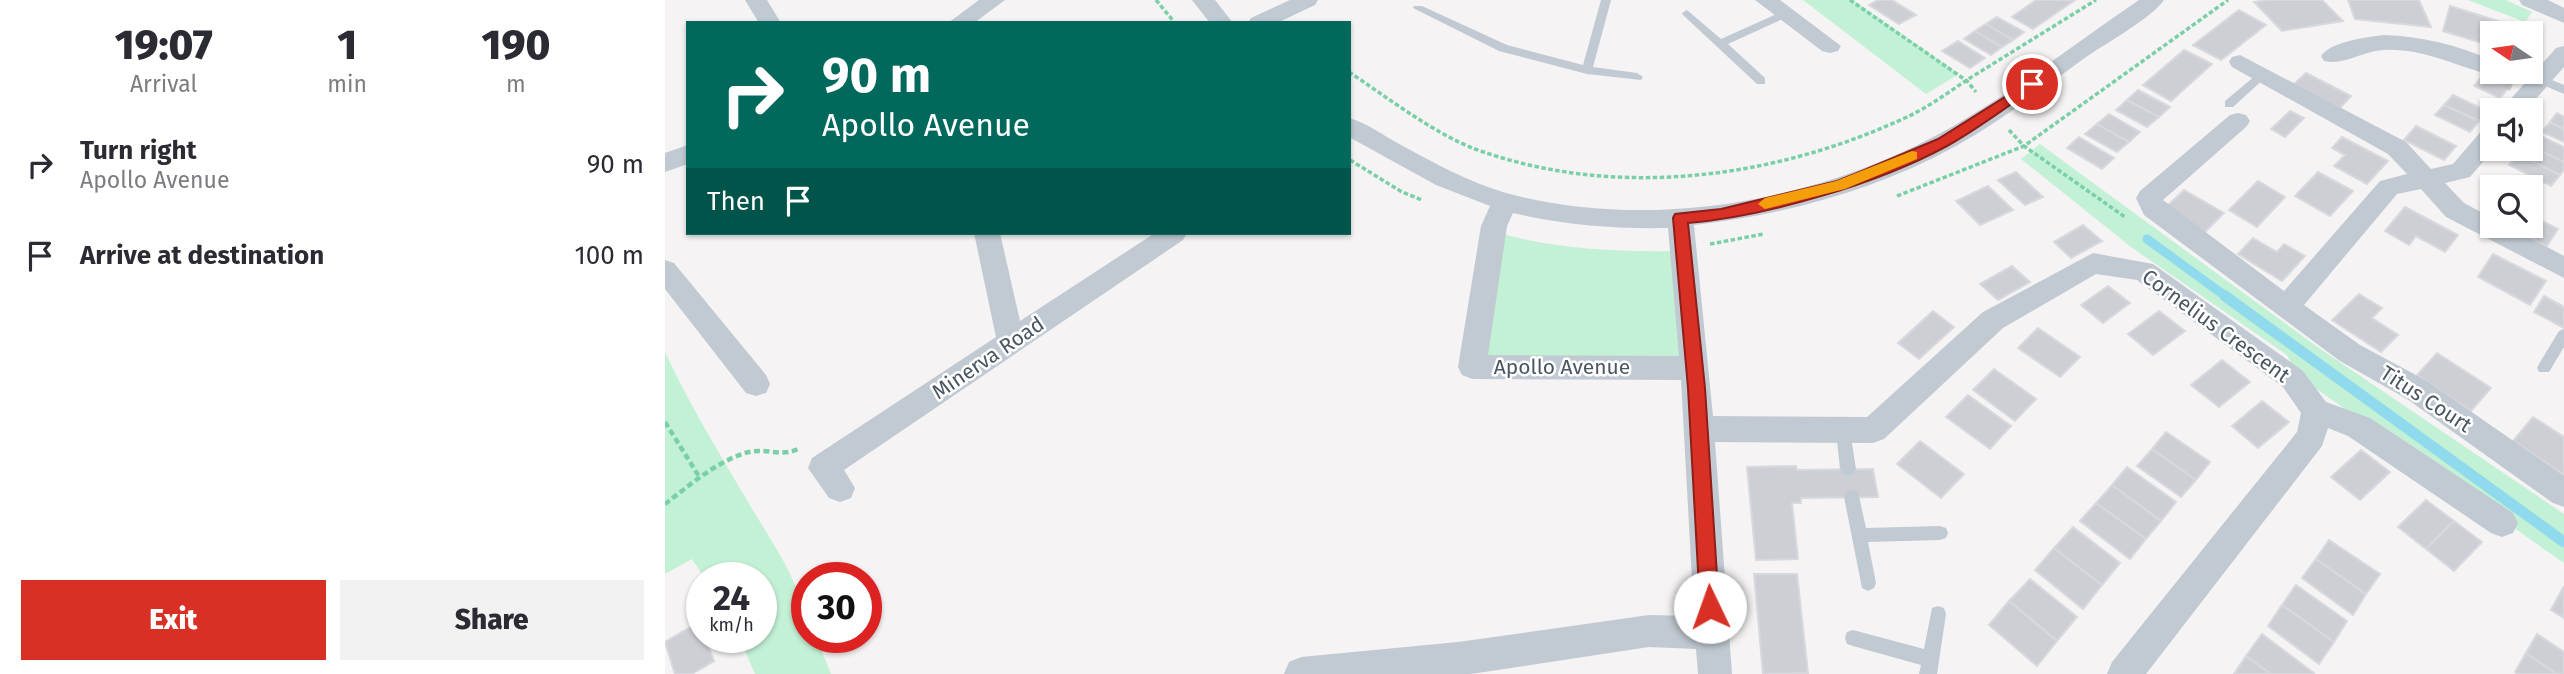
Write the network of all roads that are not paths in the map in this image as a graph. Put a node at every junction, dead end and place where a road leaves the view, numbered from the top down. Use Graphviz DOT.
graph roads {
  1 [pos="995,0"];
  2 [pos="1203,0"];
  3 [pos="1307,0"];
  4 [pos="1606,0"];
  5 [pos="1766,0"];
  6 [pos="2153,0"];
  7 [pos="2530,0"];
  8 [pos="758,1"];
  9 [pos="1418,8"];
  10 [pos="1688,13"];
  11 [pos="1785,14"];
  12 [pos="2564,16"];
  13 [pos="769,21"];
  14 [pos="962,21"];
  15 [pos="1220,21"];
  16 [pos="1263,21"];
  17 [pos="1721,44"];
  18 [pos="1831,46"];
  19 [pos="2564,53"];
  20 [pos="2332,56"];
  21 [pos="2240,62"];
  22 [pos="2480,64"];
  23 [pos="1587,70"];
  24 [pos="2543,70"];
  25 [pos="2262,74"];
  26 [pos="1637,77"];
  27 [pos="1761,81"];
  28 [pos="2538,84"];
  29 [pos="2564,90"];
  30 [pos="2233,112"];
  31 [pos="1351,127"];
  32 [pos="2480,149"];
  33 [pos="686,155"];
  34 [pos="665,163"];
  35 [pos="2427,180"];
  36 [pos="1505,202"];
  37 [pos="1680,218"];
  38 [pos="987,235"];
  39 [pos="1171,235"];
  40 [pos="2564,268"];
  41 [pos="665,270"];
  42 [pos="2286,308"];
  43 [pos="2564,335"];
  44 [pos="1011,342"];
  45 [pos="1695,368"];
  46 [pos="2544,368"];
  47 [pos="756,384"];
  48 [pos="2316,411"];
  49 [pos="1699,429"];
  50 [pos="1843,431"];
  51 [pos="1848,469"];
  52 [pos="840,488"];
  53 [pos="2564,493"];
  54 [pos="1852,497"];
  55 [pos="2502,523"];
  56 [pos="1940,533"];
  57 [pos="1861,535"];
  58 [pos="1868,583"];
  59 [pos="1938,614"];
  60 [pos="1711,633"];
  61 [pos="1853,638"];
  62 [pos="1459,666"];
  63 [pos="1929,667"];
  64 [pos="1301,674"];
  65 [pos="1715,674"];
  66 [pos="2124,674"];
  1 -- 14 [label="street"];
  2 -- 15 [label="street"];
  3 -- 16 [label="street"];
  4 -- 23 [label="lane"];
  5 -- 11 [label="street"];
  6 -- 37 [label="street"];
  7 -- 12 [label="street"];
  8 -- 13 [label="street"];
  9 -- 23 [label="lane"];
  10 -- 17 [label="lane"];
  11 -- 17 [label="lane"];
  11 -- 18 [label="street"];
  17 -- 27 [label="lane"];
  19 -- 24 [label="street"];
  20 -- 22 [label="street"];
  21 -- 25 [label="street"];
  23 -- 26 [label="lane"];
  25 -- 30 [label="lane"];
  25 -- 35 [label="street"];
  28 -- 29 [label="lane"];
  30 -- 42 [label="street, Titus Court"];
  31 -- 36 [label="street"];
  32 -- 35 [label="street"];
  33 -- 34 [label="street"];
  35 -- 40 [label="street"];
  35 -- 42 [label="street"];
  36 -- 37 [label="street"];
  36 -- 45 [label="street, Apollo Avenue"];
  37 -- 45 [label="street"];
  38 -- 44 [label="street"];
  39 -- 44 [label="street, Minerva Road"];
  41 -- 47 [label="street"];
  42 -- 53 [label="street, Titus Court"];
  43 -- 46 [label="lane"];
  44 -- 52 [label="street, Minerva Road"];
  45 -- 49 [label="street"];
  48 -- 50 [label="street, Cornelius Crescent"];
  48 -- 55 [label="street"];
  48 -- 66 [label="street"];
  49 -- 50 [label="street, Cornelius Crescent"];
  49 -- 60 [label="street"];
  50 -- 51 [label="lane"];
  54 -- 57 [label="lane"];
  56 -- 57 [label="lane"];
  57 -- 58 [label="lane"];
  59 -- 63 [label="lane"];
  60 -- 62 [label="street"];
  60 -- 65 [label="street"];
  61 -- 63 [label="lane"];
  62 -- 64 [label="street"];
}
